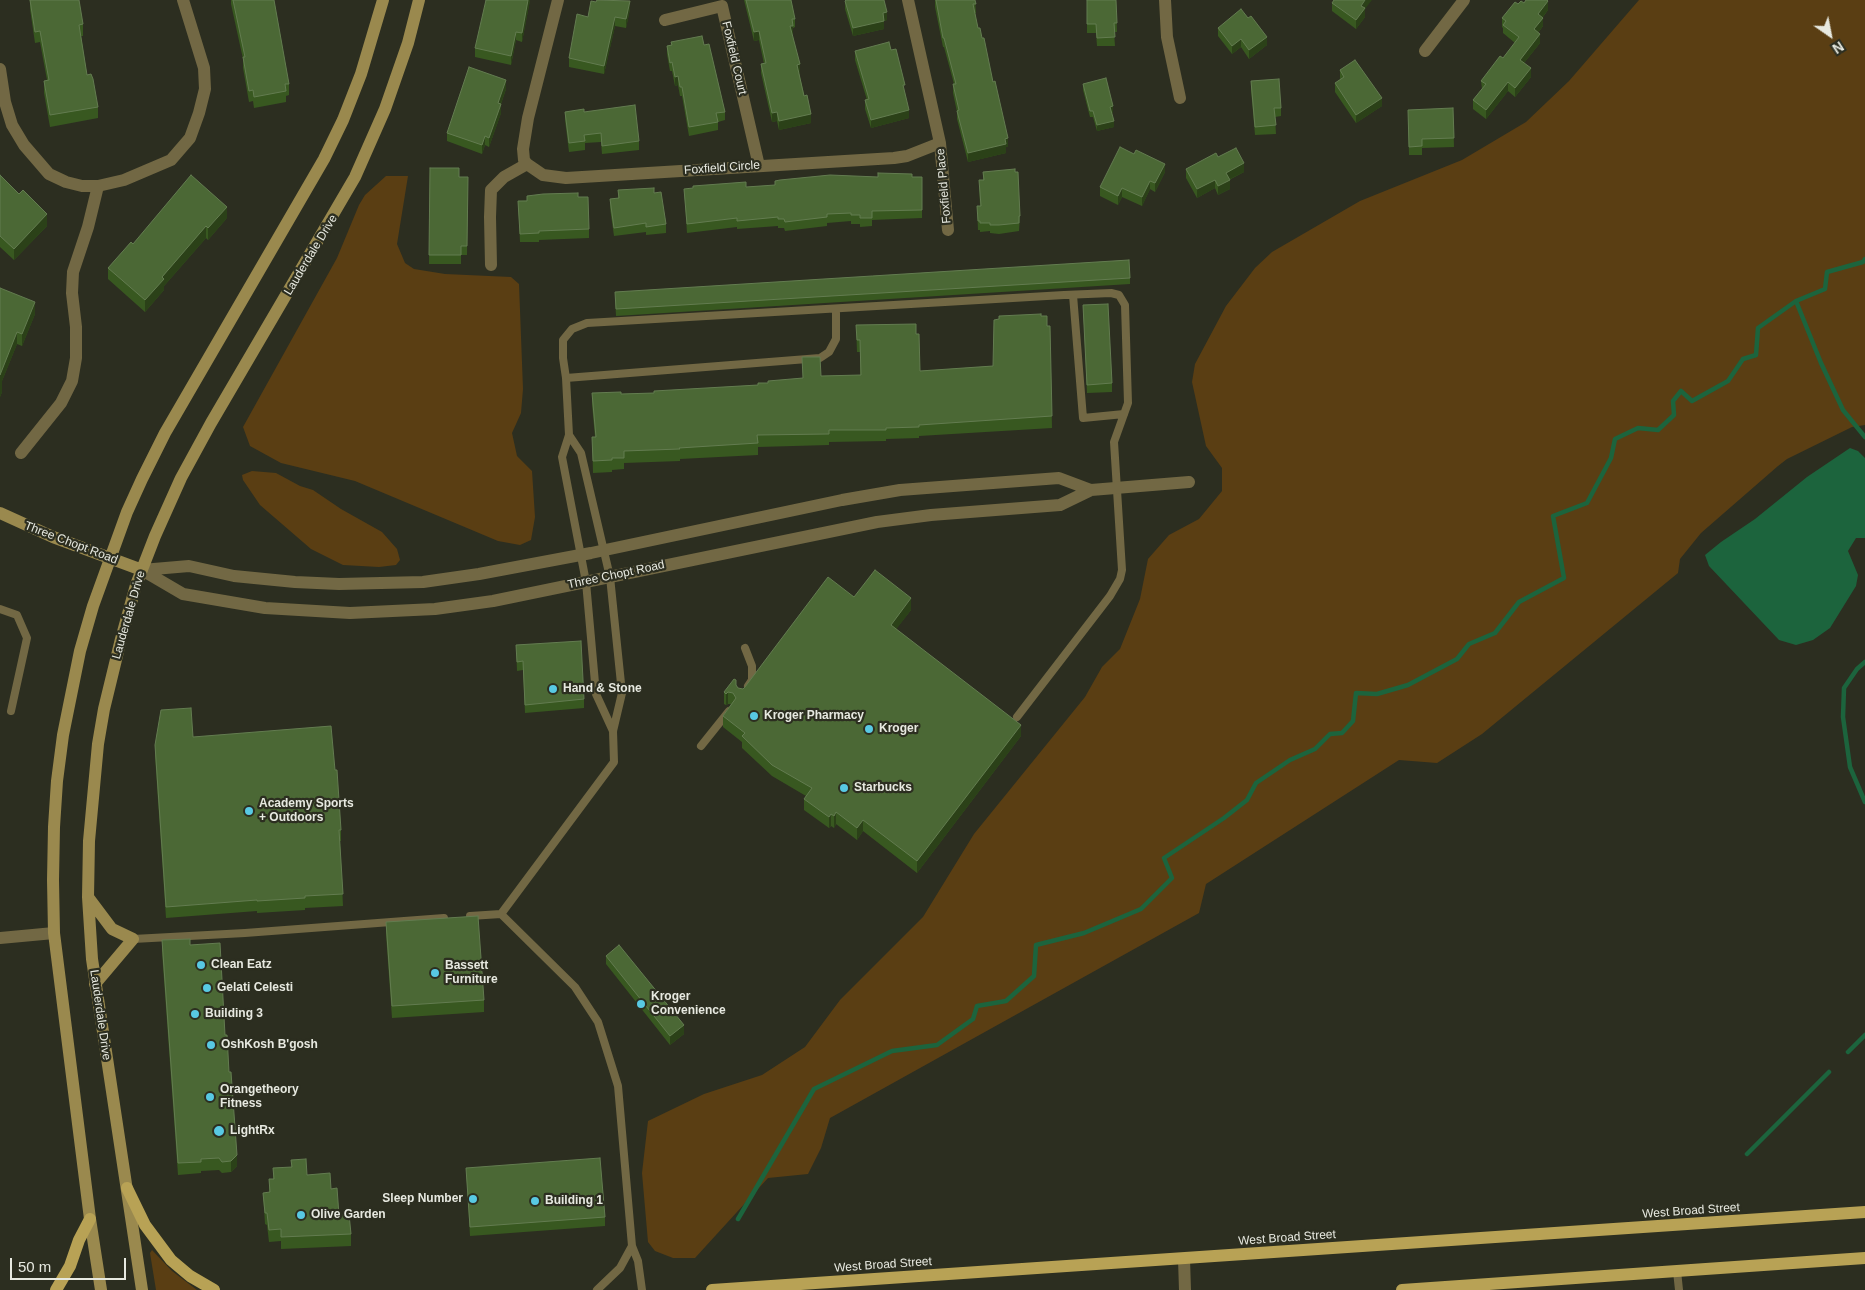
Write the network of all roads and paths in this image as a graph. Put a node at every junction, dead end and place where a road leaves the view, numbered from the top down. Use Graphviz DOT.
graph roads {
  1 [pos="183,0"];
  2 [pos="383,0"];
  3 [pos="419,0"];
  4 [pos="558,0"];
  5 [pos="908,0"];
  6 [pos="1165,0"];
  7 [pos="1464,0"];
  8 [pos="665,20"];
  9 [pos="1426,51"];
  10 [pos="0,69"];
  11 [pos="2,88"];
  12 [pos="1180,98"];
  13 [pos="940,143"];
  14 [pos="527,164"];
  15 [pos="759,166"];
  16 [pos="98,186"];
  17 [pos="948,230"];
  18 [pos="491,265"];
  19 [pos="1073,295"];
  20 [pos="836,310"];
  21 [pos="566,378"];
  22 [pos="1124,414"];
  23 [pos="569,434"];
  24 [pos="21,453"];
  25 [pos="1190,482"];
  26 [pos="1117,488"];
  27 [pos="1092,490"];
  28 [pos="0,513"];
  29 [pos="604,550"];
  30 [pos="580,555"];
  31 [pos="110,558"];
  32 [pos="142,570"];
  33 [pos="610,577"];
  34 [pos="586,582"];
  35 [pos="0,609"];
  36 [pos="744,648"];
  37 [pos="741,696"];
  38 [pos="730,709"];
  39 [pos="11,711"];
  40 [pos="1017,717"];
  41 [pos="613,731"];
  42 [pos="701,746"];
  43 [pos="88,897"];
  44 [pos="501,914"];
  45 [pos="464,917"];
  46 [pos="454,918"];
  47 [pos="54,933"];
  48 [pos="0,938"];
  49 [pos="133,939"];
  50 [pos="95,984"];
  51 [pos="127,1188"];
  52 [pos="1865,1212"];
  53 [pos="90,1218"];
  54 [pos="632,1246"];
  55 [pos="1865,1258"];
  56 [pos="1184,1259"];
  57 [pos="1677,1271"];
  58 [pos="1478,1287"];
  59 [pos="56,1290"];
  60 [pos="101,1290"];
  61 [pos="142,1290"];
  62 [pos="214,1290"];
  63 [pos="597,1290"];
  64 [pos="642,1290"];
  65 [pos="712,1290"];
  66 [pos="1185,1290"];
  67 [pos="1402,1290"];
  68 [pos="1679,1290"];
  1 -- 16 [label="street"];
  2 -- 31 [label="main road"];
  3 -- 32 [label="main road, Lauderdale Drive"];
  4 -- 14 [label="street"];
  5 -- 13 [label="street"];
  6 -- 12 [label="street"];
  7 -- 9 [label="street"];
  8 -- 15 [label="street, Foxfield Court"];
  10 -- 11 [label="street"];
  11 -- 16 [label="street"];
  13 -- 15 [label="street, Foxfield Circle"];
  13 -- 17 [label="street, Foxfield Place"];
  14 -- 15 [label="street, Foxfield Circle"];
  14 -- 18 [label="street"];
  16 -- 24 [label="street"];
  19 -- 20 [label="lane"];
  19 -- 22 [label="lane"];
  19 -- 22 [label="lane"];
  20 -- 21 [label="lane"];
  20 -- 21 [label="lane"];
  21 -- 23 [label="lane"];
  22 -- 26 [label="lane"];
  23 -- 29 [label="lane"];
  23 -- 30 [label="lane"];
  25 -- 26 [label="street, Three Chopt Road"];
  26 -- 27 [label="street, Three Chopt Road"];
  26 -- 40 [label="lane"];
  27 -- 29 [label="street, Three Chopt Road"];
  27 -- 33 [label="street, Three Chopt Road"];
  28 -- 31 [label="main road, Three Chopt Road"];
  29 -- 30 [label="street, Three Chopt Road"];
  29 -- 33 [label="lane"];
  30 -- 32 [label="street, Three Chopt Road"];
  30 -- 34 [label="lane"];
  31 -- 32 [label="main road, Three Chopt Road"];
  31 -- 47 [label="main road"];
  32 -- 34 [label="street, Three Chopt Road"];
  32 -- 43 [label="main road, Lauderdale Drive"];
  33 -- 34 [label="street, Three Chopt Road"];
  33 -- 41 [label="lane"];
  34 -- 41 [label="lane"];
  35 -- 39 [label="lane"];
  36 -- 37 [label="lane"];
  38 -- 42 [label="lane"];
  41 -- 44 [label="lane"];
  43 -- 49 [label="main road"];
  43 -- 50 [label="main road, Lauderdale Drive"];
  44 -- 45 [label="lane"];
  44 -- 54 [label="lane"];
  46 -- 49 [label="lane"];
  47 -- 48 [label="street"];
  47 -- 53 [label="main road"];
  49 -- 50 [label="main road"];
  50 -- 51 [label="main road, Lauderdale Drive"];
  51 -- 61 [label="main road, Lauderdale Drive"];
  51 -- 62 [label="main road"];
  52 -- 56 [label="main road, West Broad Street"];
  53 -- 59 [label="main road"];
  53 -- 60 [label="main road"];
  54 -- 63 [label="lane"];
  54 -- 64 [label="lane"];
  55 -- 57 [label="main road"];
  56 -- 65 [label="main road, West Broad Street"];
  56 -- 66 [label="street"];
  57 -- 58 [label="main road"];
  57 -- 68 [label="lane"];
  58 -- 67 [label="main road"];
}
